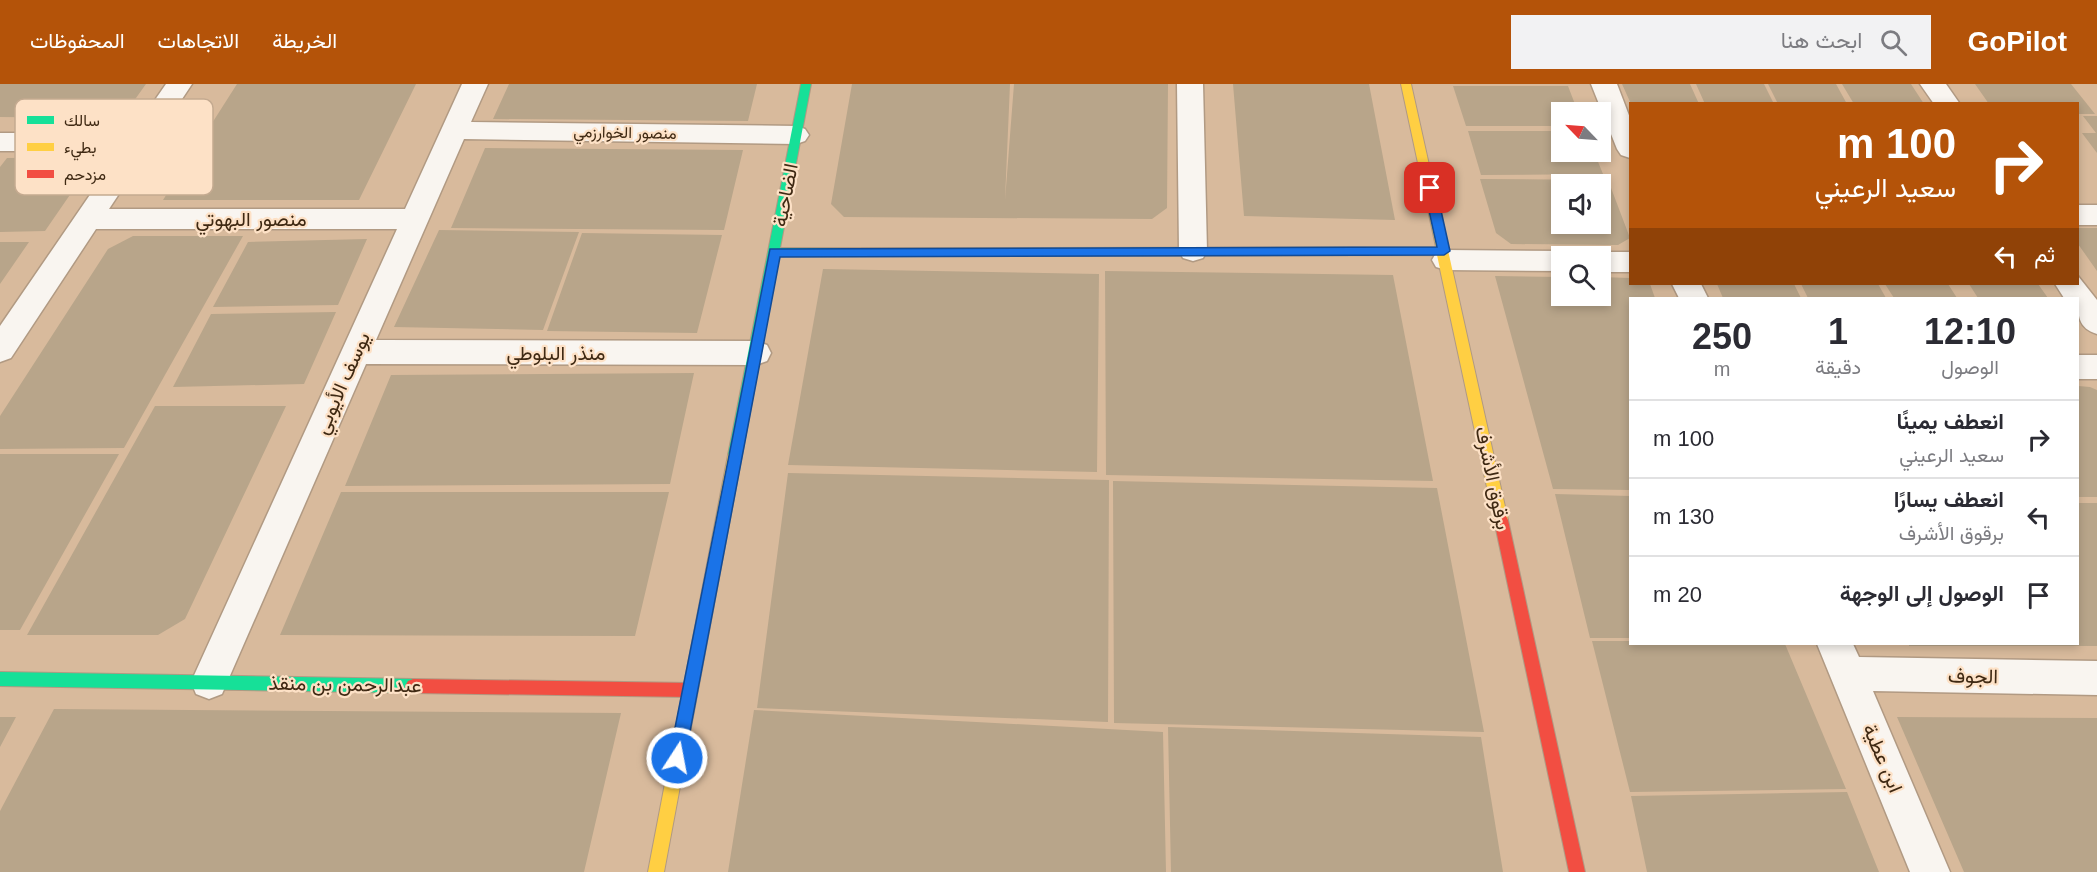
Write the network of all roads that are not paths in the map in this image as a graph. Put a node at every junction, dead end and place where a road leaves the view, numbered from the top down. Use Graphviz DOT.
graph roads {
  1 [pos="179,84"];
  2 [pos="475,84"];
  3 [pos="806,84"];
  4 [pos="1190,84"];
  5 [pos="1406,84"];
  6 [pos="1604,84"];
  7 [pos="1934,84"];
  8 [pos="169,99"];
  9 [pos="1946,102"];
  10 [pos="454,130"];
  11 [pos="796,135"];
  12 [pos="1629,142"];
  13 [pos="104,195"];
  14 [pos="2079,215"];
  15 [pos="2097,215"];
  16 [pos="88,219"];
  17 [pos="415,219"];
  18 [pos="1193,251"];
  19 [pos="774,252"];
  20 [pos="1445,255"];
  21 [pos="1551,260"];
  22 [pos="1611,262"];
  23 [pos="1629,262"];
  24 [pos="2071,285"];
  25 [pos="2097,322"];
  26 [pos="0,350"];
  27 [pos="355,352"];
  28 [pos="756,353"];
  29 [pos="2079,367"];
  30 [pos="2097,367"];
  31 [pos="1842,659"];
  32 [pos="2097,678"];
  33 [pos="0,679"];
  34 [pos="209,682"];
  35 [pos="690,690"];
  36 [pos="656,872"];
  37 [pos="1577,872"];
  38 [pos="1930,872"];
  1 -- 8 [label="street"];
  2 -- 10 [label="street, يوسف الأيوبي"];
  3 -- 11 [label="street, الضاحية"];
  4 -- 18 [label="street"];
  5 -- 20 [label="street, برقوق الأشرف"];
  6 -- 12 [label="street"];
  7 -- 9 [label="street"];
  10 -- 11 [label="street, منصور الخوارزمي"];
  10 -- 17 [label="street, يوسف الأيوبي"];
  11 -- 19 [label="street, الضاحية"];
  13 -- 16 [label="street"];
  14 -- 15 [label="street"];
  16 -- 17 [label="street, منصور البهوتي"];
  16 -- 26 [label="street"];
  17 -- 27 [label="street, يوسف الأيوبي"];
  18 -- 19 [label="street"];
  18 -- 20 [label="street"];
  19 -- 28 [label="street, الضاحية"];
  20 -- 21 [label="street"];
  20 -- 37 [label="street, برقوق الأشرف"];
  22 -- 23 [label="street"];
  24 -- 25 [label="street"];
  27 -- 28 [label="street, منذر البلوطي"];
  27 -- 34 [label="street, يوسف الأيوبي"];
  28 -- 35 [label="street, الضاحية"];
  29 -- 30 [label="street"];
  31 -- 32 [label="street, الجوف"];
  31 -- 38 [label="street, ابن عطية"];
  33 -- 34 [label="street, عبدالرحمن بن منقذ"];
  34 -- 35 [label="street, عبدالرحمن بن منقذ"];
  35 -- 36 [label="street, الضاحية"];
}
